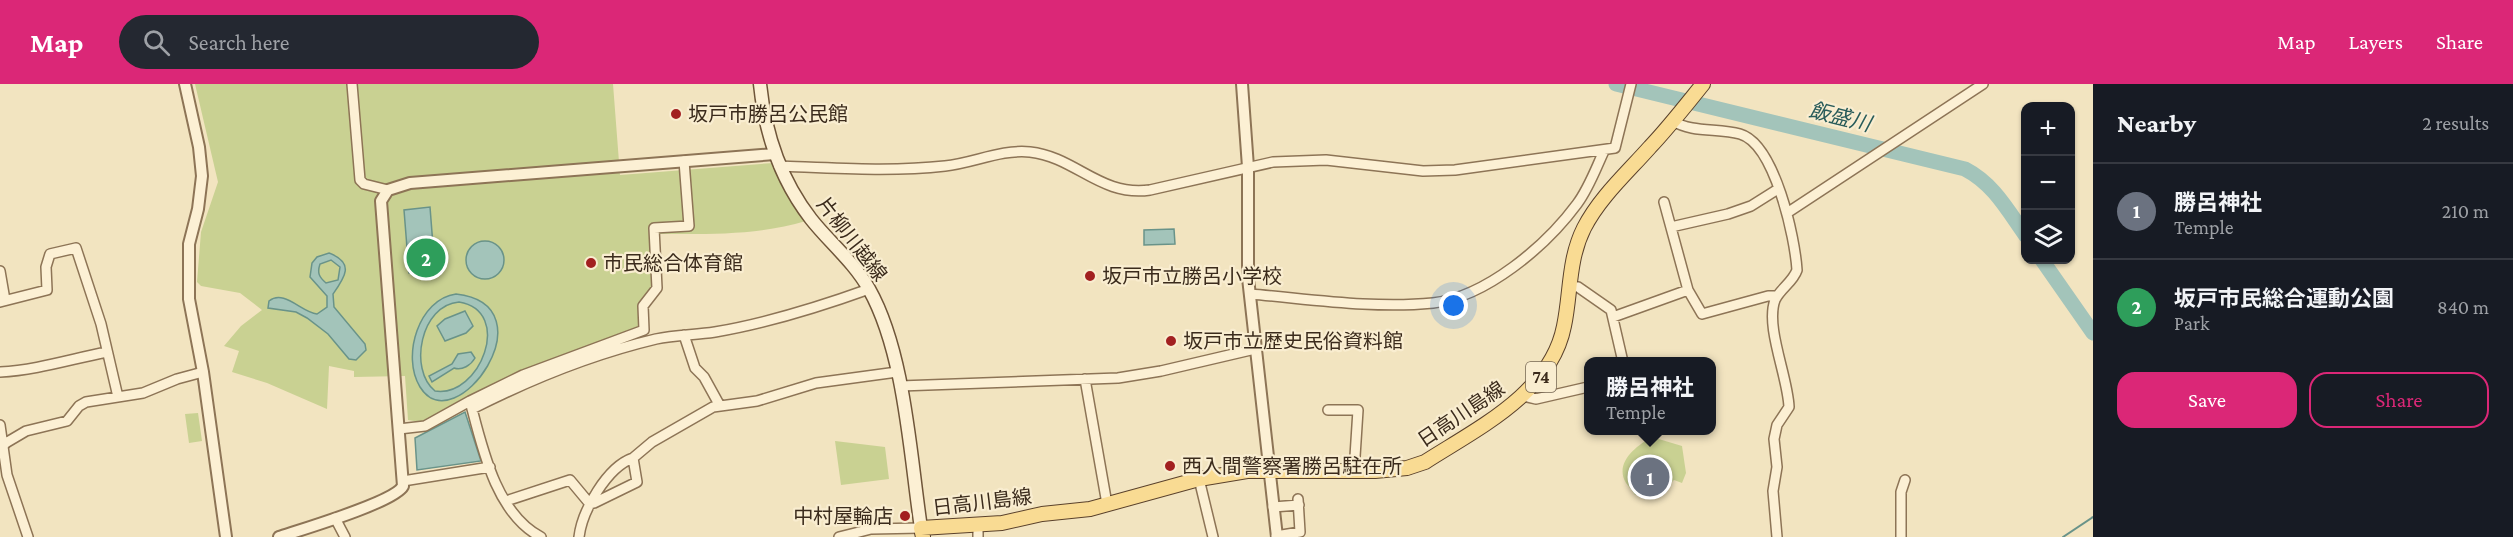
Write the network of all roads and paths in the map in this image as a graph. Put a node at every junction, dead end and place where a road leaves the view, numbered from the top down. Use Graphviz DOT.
graph roads {
  1 [pos="185,84"];
  2 [pos="352,84"];
  3 [pos="760,84"];
  4 [pos="1242,84"];
  5 [pos="1631,84"];
  6 [pos="1703,84"];
  7 [pos="1983,84"];
  8 [pos="1675,118"];
  9 [pos="1604,151"];
  10 [pos="777,160"];
  11 [pos="684,161"];
  12 [pos="1248,167"];
  13 [pos="1778,189"];
  14 [pos="388,190"];
  15 [pos="1664,202"];
  16 [pos="1787,213"];
  17 [pos="1671,228"];
  18 [pos="0,271"];
  19 [pos="1568,286"];
  20 [pos="869,289"];
  21 [pos="1688,290"];
  22 [pos="1250,294"];
  23 [pos="1777,296"];
  24 [pos="3,301"];
  25 [pos="1613,317"];
  26 [pos="684,335"];
  27 [pos="1255,349"];
  28 [pos="107,352"];
  29 [pos="1622,357"];
  30 [pos="0,372"];
  31 [pos="203,372"];
  32 [pos="897,372"];
  33 [pos="1085,379"];
  34 [pos="900,386"];
  35 [pos="1584,388"];
  36 [pos="1523,396"];
  37 [pos="118,397"];
  38 [pos="471,405"];
  39 [pos="720,406"];
  40 [pos="1328,410"];
  41 [pos="0,425"];
  42 [pos="399,429"];
  43 [pos="2,445"];
  44 [pos="633,458"];
  45 [pos="490,467"];
  46 [pos="1268,470"];
  47 [pos="1354,472"];
  48 [pos="1199,479"];
  49 [pos="1905,480"];
  50 [pos="403,481"];
  51 [pos="506,501"];
  52 [pos="590,504"];
  53 [pos="1107,504"];
  54 [pos="1273,507"];
  55 [pos="335,518"];
  56 [pos="978,531"];
  57 [pos="922,533"];
  58 [pos="1276,536"];
  59 [pos="28,537"];
  60 [pos="226,537"];
  61 [pos="279,537"];
  62 [pos="345,537"];
  63 [pos="542,537"];
  64 [pos="579,537"];
  65 [pos="839,537"];
  66 [pos="1213,537"];
  67 [pos="1778,537"];
  68 [pos="1901,537"];
  1 -- 31 [label="street"];
  2 -- 14 [label="street"];
  3 -- 10 [label="main road, 片柳川越線"];
  4 -- 12 [label="street"];
  5 -- 9 [label="street"];
  6 -- 8 [label="main road, 日高川島線 / 74"];
  7 -- 16 [label="street"];
  8 -- 13 [label="street"];
  8 -- 19 [label="main road, 日高川島線 / 74"];
  9 -- 12 [label="street"];
  9 -- 22 [label="street"];
  10 -- 11 [label="street"];
  10 -- 12 [label="street"];
  10 -- 20 [label="main road, 片柳川越線"];
  11 -- 14 [label="street"];
  11 -- 38 [label="street"];
  12 -- 22 [label="street"];
  13 -- 16 [label="street"];
  13 -- 17 [label="street"];
  14 -- 42 [label="street"];
  15 -- 17 [label="street"];
  16 -- 23 [label="street"];
  17 -- 21 [label="street"];
  18 -- 24 [label="street"];
  19 -- 25 [label="street"];
  19 -- 36 [label="main road, 日高川島線 / 74"];
  20 -- 26 [label="street"];
  20 -- 32 [label="main road, 片柳川越線"];
  21 -- 23 [label="street"];
  21 -- 25 [label="street"];
  22 -- 27 [label="street"];
  23 -- 67 [label="street"];
  24 -- 28 [label="street"];
  25 -- 29 [label="street"];
  26 -- 38 [label="street"];
  26 -- 39 [label="street"];
  27 -- 33 [label="street"];
  27 -- 46 [label="street"];
  28 -- 30 [label="street"];
  28 -- 37 [label="street"];
  31 -- 37 [label="street"];
  31 -- 60 [label="street"];
  32 -- 34 [label="main road, 片柳川越線"];
  32 -- 39 [label="street"];
  33 -- 34 [label="street"];
  33 -- 53 [label="street"];
  34 -- 57 [label="main road, 片柳川越線"];
  35 -- 36 [label="street"];
  36 -- 47 [label="main road, 日高川島線 / 74"];
  37 -- 43 [label="street"];
  38 -- 42 [label="street"];
  38 -- 45 [label="street"];
  39 -- 44 [label="street"];
  40 -- 47 [label="street"];
  41 -- 43 [label="street"];
  42 -- 50 [label="street"];
  43 -- 59 [label="street"];
  44 -- 52 [label="street"];
  44 -- 52 [label="street"];
  45 -- 50 [label="street"];
  45 -- 51 [label="street"];
  46 -- 47 [label="main road, 日高川島線 / 74"];
  46 -- 48 [label="main road, 日高川島線 / 74"];
  46 -- 54 [label="street"];
  48 -- 53 [label="main road, 日高川島線 / 74"];
  48 -- 66 [label="street"];
  49 -- 68 [label="street"];
  50 -- 55 [label="street"];
  51 -- 52 [label="street"];
  51 -- 63 [label="street"];
  52 -- 64 [label="street"];
  53 -- 56 [label="main road, 日高川島線 / 74"];
  54 -- 58 [label="street"];
  54 -- 58 [label="street"];
  55 -- 61 [label="street"];
  55 -- 62 [label="street"];
  56 -- 57 [label="main road, 日高川島線 / 74"];
  57 -- 65 [label="street"];
}
